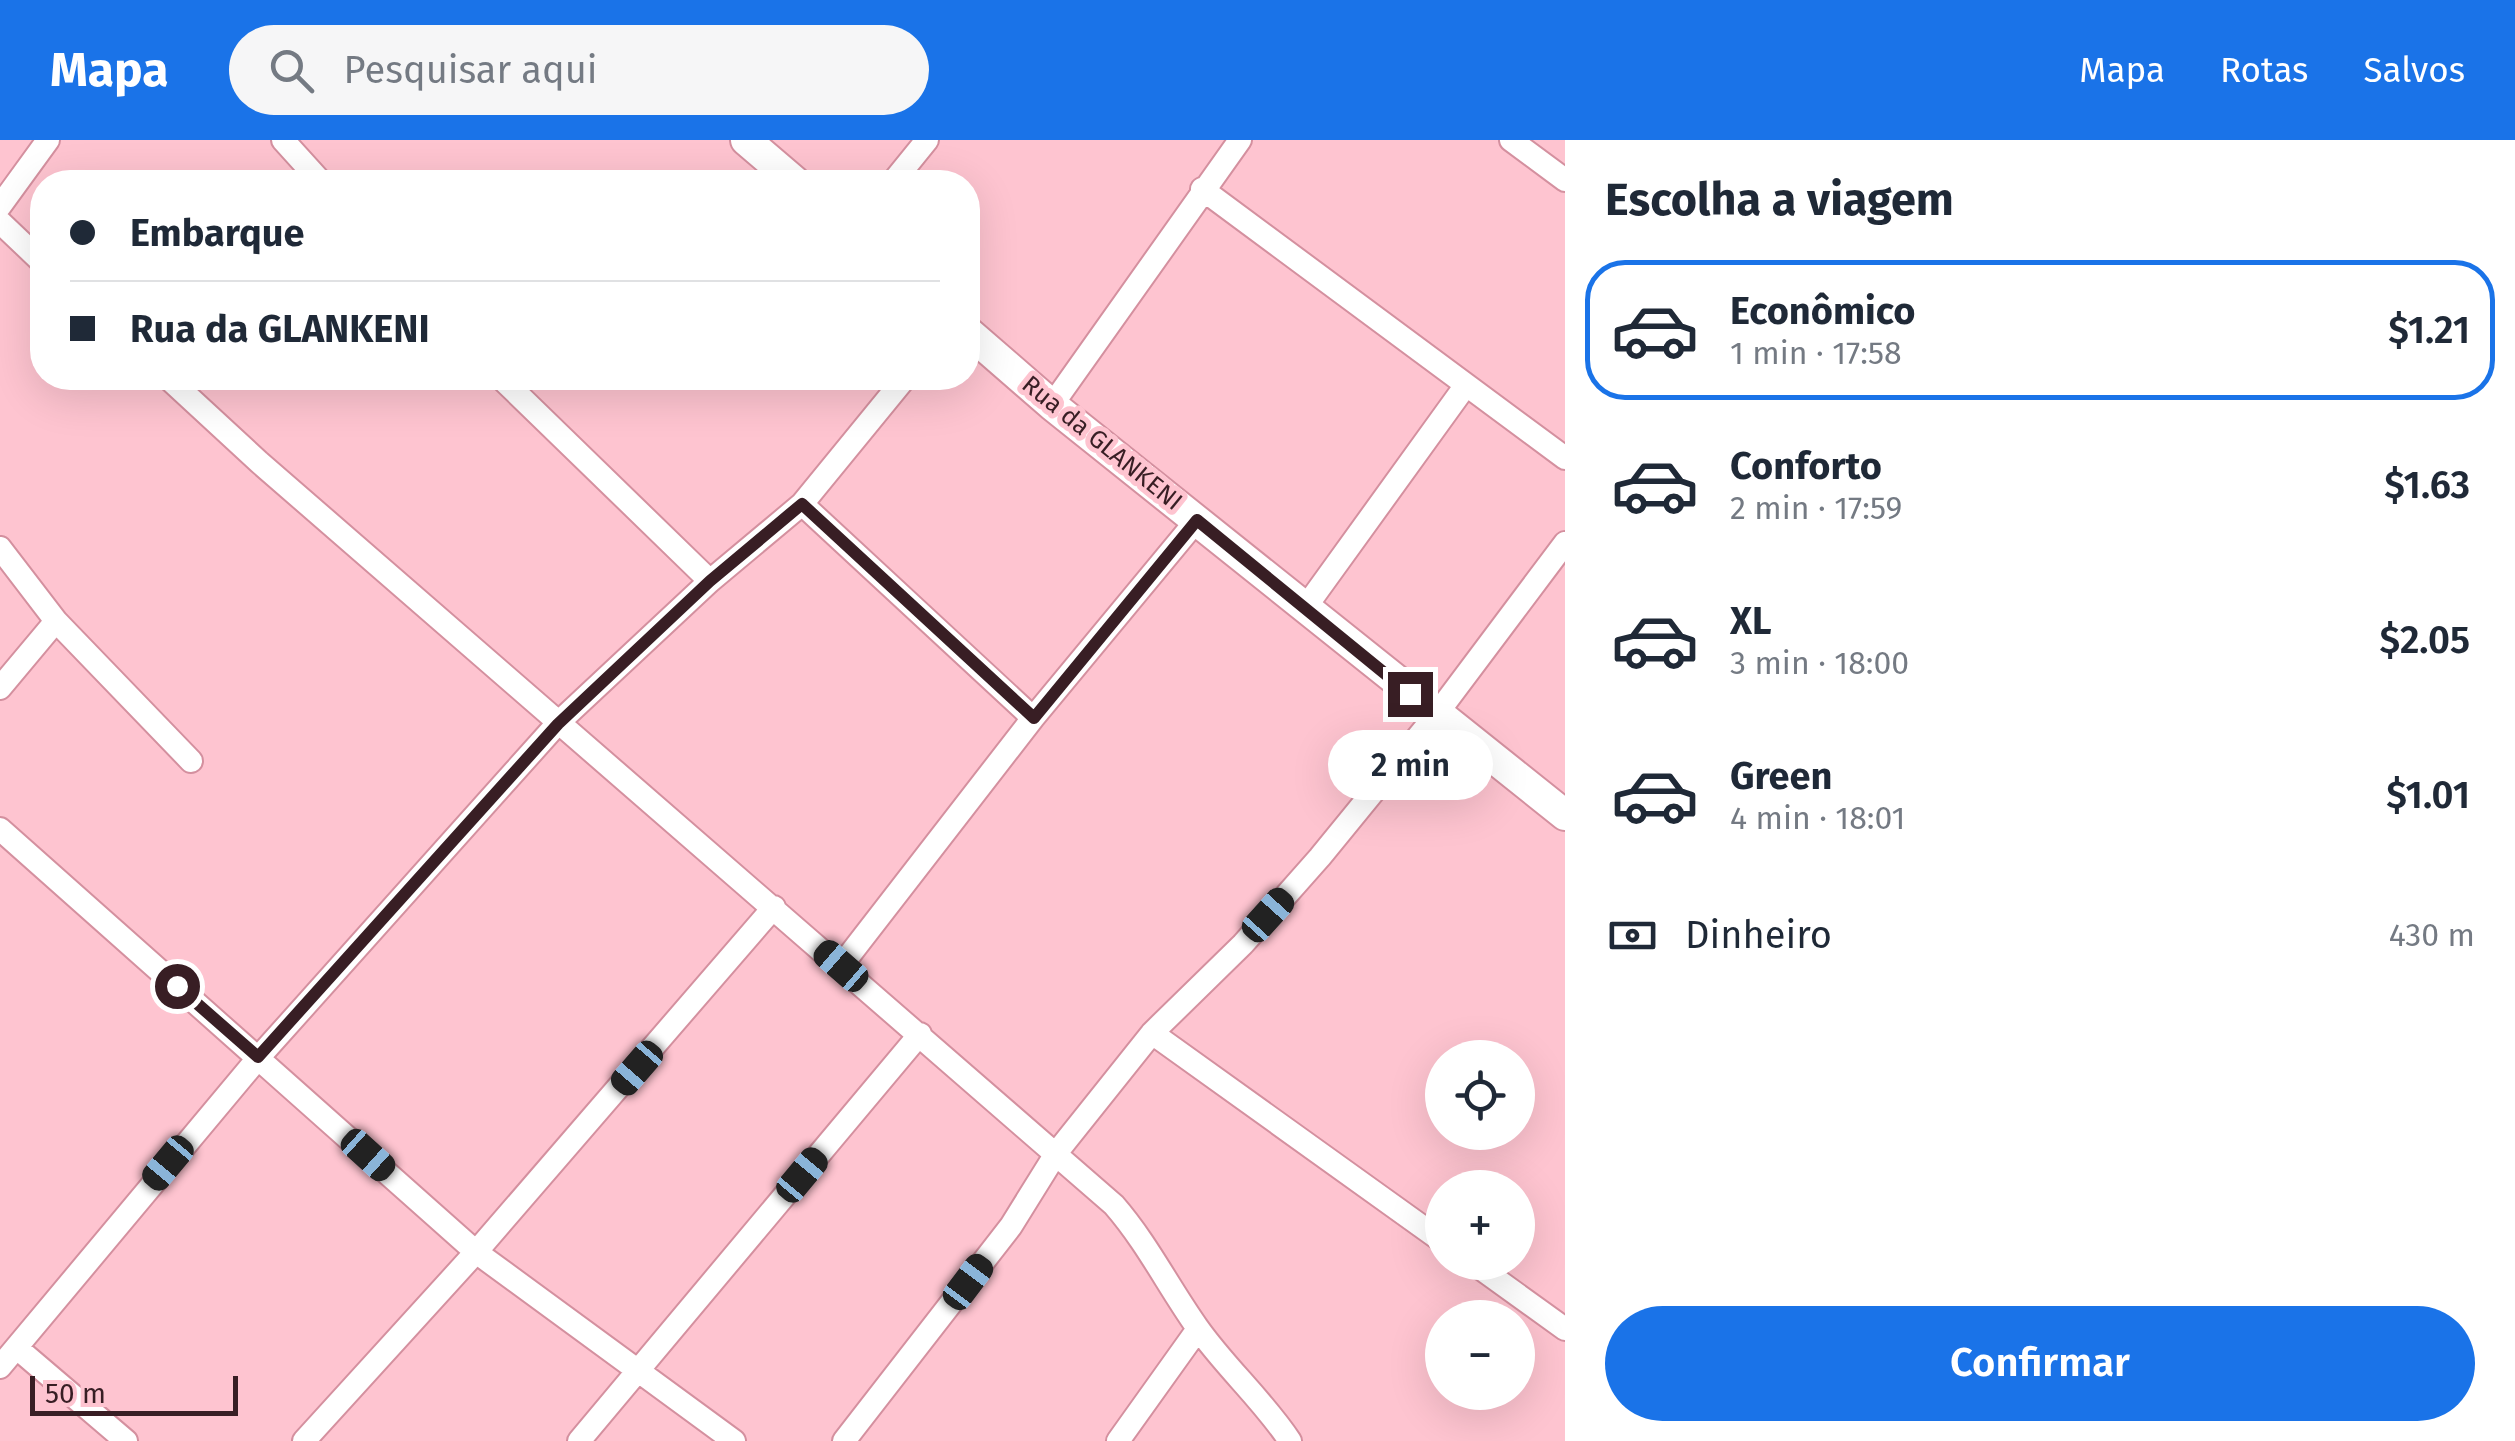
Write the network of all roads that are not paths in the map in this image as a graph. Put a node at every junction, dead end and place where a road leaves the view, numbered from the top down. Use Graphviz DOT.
graph roads {
  1 [pos="48,140"];
  2 [pos="283,140"];
  3 [pos="746,140"];
  4 [pos="927,140"];
  5 [pos="1240,140"];
  6 [pos="1511,140"];
  7 [pos="310,170"];
  8 [pos="781,170"];
  9 [pos="903,170"];
  10 [pos="1565,180"];
  11 [pos="1202,188"];
  12 [pos="0,206"];
  13 [pos="0,222"];
  14 [pos="30,251"];
  15 [pos="980,342"];
  16 [pos="1466,385"];
  17 [pos="182,390"];
  18 [pos="513,390"];
  19 [pos="895,390"];
  20 [pos="1052,405"];
  21 [pos="1565,458"];
  22 [pos="802,504"];
  23 [pos="1197,520"];
  24 [pos="1565,543"];
  25 [pos="0,548"];
  26 [pos="710,581"];
  27 [pos="1305,608"];
  28 [pos="56,622"];
  29 [pos="0,688"];
  30 [pos="1436,716"];
  31 [pos="1034,718"];
  32 [pos="558,724"];
  33 [pos="192,761"];
  34 [pos="1565,815"];
  35 [pos="0,829"];
  36 [pos="774,908"];
  37 [pos="841,966"];
  38 [pos="1152,1033"];
  39 [pos="920,1034"];
  40 [pos="258,1057"];
  41 [pos="1057,1152"];
  42 [pos="1425,1230"];
  43 [pos="476,1252"];
  44 [pos="1497,1280"];
  45 [pos="1198,1329"];
  46 [pos="1565,1329"];
  47 [pos="17,1348"];
  48 [pos="0,1367"];
  49 [pos="636,1372"];
  50 [pos="126,1441"];
  51 [pos="304,1441"];
  52 [pos="579,1441"];
  53 [pos="734,1441"];
  54 [pos="844,1441"];
  55 [pos="1118,1441"];
  56 [pos="1290,1441"];
  1 -- 12 [label="street"];
  2 -- 7 [label="street"];
  3 -- 8 [label="street"];
  4 -- 9 [label="street"];
  5 -- 11 [label="street"];
  6 -- 10 [label="street"];
  11 -- 16 [label="street"];
  11 -- 20 [label="street"];
  13 -- 14 [label="street"];
  15 -- 20 [label="street, Rua da GLANKENI"];
  16 -- 21 [label="street"];
  16 -- 27 [label="street"];
  17 -- 32 [label="street"];
  18 -- 26 [label="street"];
  19 -- 22 [label="street"];
  20 -- 23 [label="street, Rua da GLANKENI"];
  22 -- 26 [label="street"];
  22 -- 31 [label="street"];
  23 -- 27 [label="street, Rua da GLANKENI"];
  23 -- 31 [label="street"];
  24 -- 30 [label="street"];
  25 -- 28 [label="street"];
  26 -- 32 [label="street"];
  27 -- 30 [label="street, Rua da GLANKENI"];
  28 -- 29 [label="street"];
  28 -- 33 [label="street"];
  30 -- 34 [label="street, Rua da GLANKENI"];
  30 -- 38 [label="street"];
  31 -- 37 [label="street"];
  32 -- 36 [label="street"];
  32 -- 40 [label="street"];
  35 -- 40 [label="street"];
  36 -- 37 [label="street"];
  36 -- 43 [label="street"];
  37 -- 39 [label="street"];
  38 -- 41 [label="street"];
  38 -- 42 [label="street"];
  39 -- 41 [label="street"];
  39 -- 49 [label="street"];
  40 -- 43 [label="street"];
  40 -- 47 [label="street"];
  41 -- 45 [label="street"];
  41 -- 54 [label="street"];
  43 -- 49 [label="street"];
  43 -- 51 [label="street"];
  44 -- 46 [label="street"];
  45 -- 55 [label="street"];
  45 -- 56 [label="street"];
  47 -- 48 [label="street"];
  47 -- 50 [label="street"];
  49 -- 52 [label="street"];
  49 -- 53 [label="street"];
}
